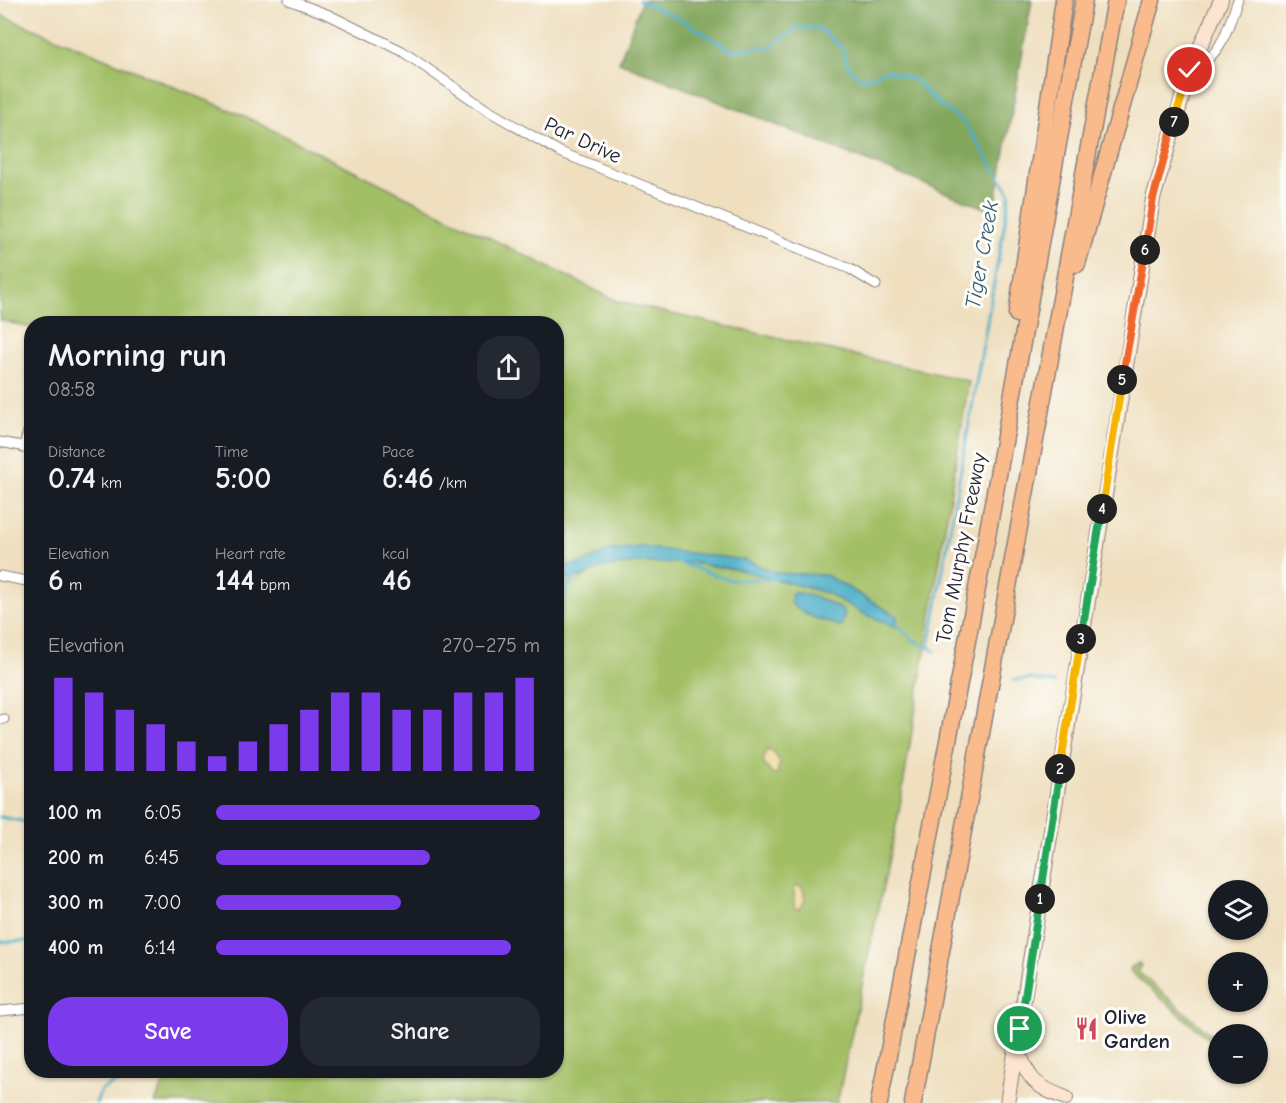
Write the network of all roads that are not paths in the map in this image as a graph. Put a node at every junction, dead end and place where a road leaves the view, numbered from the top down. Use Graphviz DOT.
graph roads {
  1 [pos="290,0"];
  2 [pos="1064,0"];
  3 [pos="1084,0"];
  4 [pos="1116,0"];
  5 [pos="1152,0"];
  6 [pos="1221,0"];
  7 [pos="1238,0"];
  8 [pos="1192,66"];
  9 [pos="876,285"];
  10 [pos="1051,354"];
  11 [pos="0,442"];
  12 [pos="24,447"];
  13 [pos="987,536"];
  14 [pos="0,576"];
  15 [pos="24,580"];
  16 [pos="24,1009"];
  17 [pos="0,1011"];
  18 [pos="1016,1047"];
  19 [pos="1066,1098"];
  20 [pos="879,1103"];
  21 [pos="913,1103"];
  22 [pos="1006,1103"];
  1 -- 9 [label="street, Par Drive"];
  2 -- 13 [label="highway"];
  3 -- 13 [label="highway, Tom Murphy Freeway"];
  4 -- 10 [label="highway"];
  5 -- 10 [label="highway"];
  6 -- 8 [label="main road"];
  7 -- 8 [label="street"];
  8 -- 18 [label="main road"];
  10 -- 21 [label="highway"];
  11 -- 12 [label="street"];
  13 -- 20 [label="highway, Tom Murphy Freeway"];
  14 -- 15 [label="street"];
  16 -- 17 [label="street"];
  18 -- 19 [label="main road"];
  18 -- 22 [label="main road"];
}
